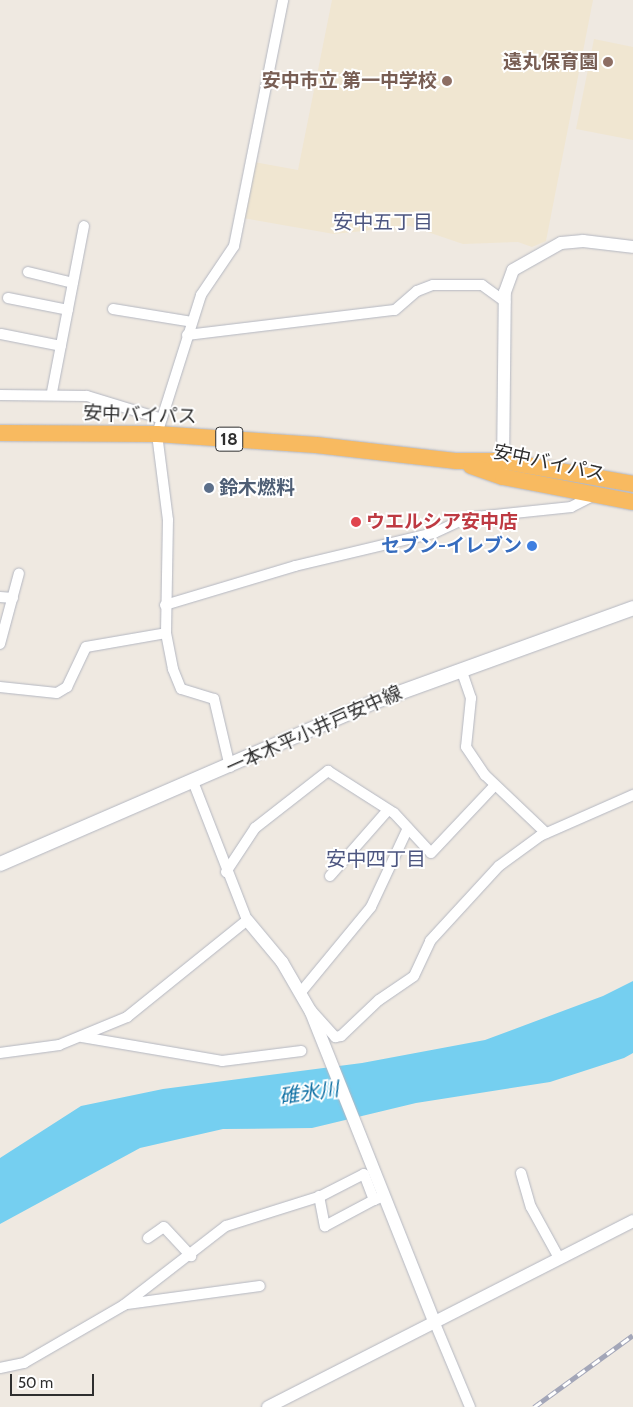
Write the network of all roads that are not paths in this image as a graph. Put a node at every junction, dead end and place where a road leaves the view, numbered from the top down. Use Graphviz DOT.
graph roads {
  1 [pos="283,0"];
  2 [pos="84,226"];
  3 [pos="633,247"];
  4 [pos="28,272"];
  5 [pos="73,282"];
  6 [pos="8,298"];
  7 [pos="505,302"];
  8 [pos="113,309"];
  9 [pos="68,310"];
  10 [pos="192,322"];
  11 [pos="0,334"];
  12 [pos="187,335"];
  13 [pos="61,346"];
  14 [pos="52,392"];
  15 [pos="0,395"];
  16 [pos="160,426"];
  17 [pos="0,433"];
  18 [pos="503,469"];
  19 [pos="633,484"];
  20 [pos="598,494"];
  21 [pos="633,502"];
  22 [pos="19,573"];
  23 [pos="0,597"];
  24 [pos="13,598"];
  25 [pos="165,604"];
  26 [pos="633,608"];
  27 [pos="166,633"];
  28 [pos="0,644"];
  29 [pos="461,669"];
  30 [pos="0,687"];
  31 [pos="230,767"];
  32 [pos="194,784"];
  33 [pos="495,785"];
  34 [pos="633,795"];
  35 [pos="388,810"];
  36 [pos="408,828"];
  37 [pos="546,833"];
  38 [pos="0,864"];
  39 [pos="226,872"];
  40 [pos="330,876"];
  41 [pos="247,920"];
  42 [pos="301,992"];
  43 [pos="309,1008"];
  44 [pos="82,1037"];
  45 [pos="301,1051"];
  46 [pos="0,1053"];
  47 [pos="520,1172"];
  48 [pos="319,1196"];
  49 [pos="379,1198"];
  50 [pos="633,1221"];
  51 [pos="148,1238"];
  52 [pos="191,1256"];
  53 [pos="559,1258"];
  54 [pos="260,1286"];
  55 [pos="127,1304"];
  56 [pos="434,1321"];
  57 [pos="0,1368"];
  58 [pos="268,1407"];
  59 [pos="470,1407"];
  1 -- 10 [label="street"];
  2 -- 5 [label="street"];
  3 -- 7 [label="street"];
  4 -- 5 [label="street"];
  5 -- 9 [label="street"];
  6 -- 9 [label="street"];
  7 -- 12 [label="street"];
  7 -- 18 [label="street"];
  8 -- 10 [label="street"];
  9 -- 13 [label="street"];
  10 -- 12 [label="street"];
  11 -- 13 [label="street"];
  12 -- 16 [label="street"];
  13 -- 14 [label="street"];
  14 -- 15 [label="street"];
  14 -- 16 [label="street"];
  16 -- 17 [label="highway, 安中バイパス / 18"];
  16 -- 18 [label="highway, 安中バイパス / 18"];
  16 -- 25 [label="street"];
  18 -- 19 [label="highway, 安中バイパス / 18"];
  18 -- 20 [label="highway, 安中バイパス / 18"];
  20 -- 21 [label="highway, 安中バイパス / 18"];
  20 -- 25 [label="street"];
  22 -- 24 [label="street"];
  23 -- 24 [label="street"];
  24 -- 28 [label="street"];
  25 -- 27 [label="street"];
  26 -- 29 [label="main road, 一本木平小井戸安中線"];
  27 -- 30 [label="street"];
  27 -- 31 [label="street"];
  29 -- 31 [label="main road, 一本木平小井戸安中線"];
  29 -- 33 [label="street"];
  31 -- 32 [label="main road, 一本木平小井戸安中線"];
  32 -- 38 [label="main road, 一本木平小井戸安中線"];
  32 -- 39 [label="street"];
  33 -- 36 [label="street"];
  33 -- 37 [label="street"];
  34 -- 37 [label="street"];
  35 -- 36 [label="street"];
  35 -- 39 [label="street"];
  35 -- 40 [label="street"];
  36 -- 42 [label="street"];
  37 -- 43 [label="street"];
  39 -- 41 [label="street"];
  41 -- 42 [label="street"];
  41 -- 44 [label="street"];
  42 -- 43 [label="street"];
  43 -- 49 [label="street"];
  44 -- 45 [label="street"];
  44 -- 46 [label="street"];
  47 -- 53 [label="street"];
  48 -- 49 [label="street"];
  48 -- 49 [label="street"];
  48 -- 52 [label="street"];
  49 -- 56 [label="street"];
  50 -- 53 [label="street"];
  51 -- 52 [label="street"];
  52 -- 55 [label="street"];
  53 -- 56 [label="street"];
  54 -- 55 [label="street"];
  55 -- 57 [label="street"];
  56 -- 58 [label="street"];
  56 -- 59 [label="street"];
}
